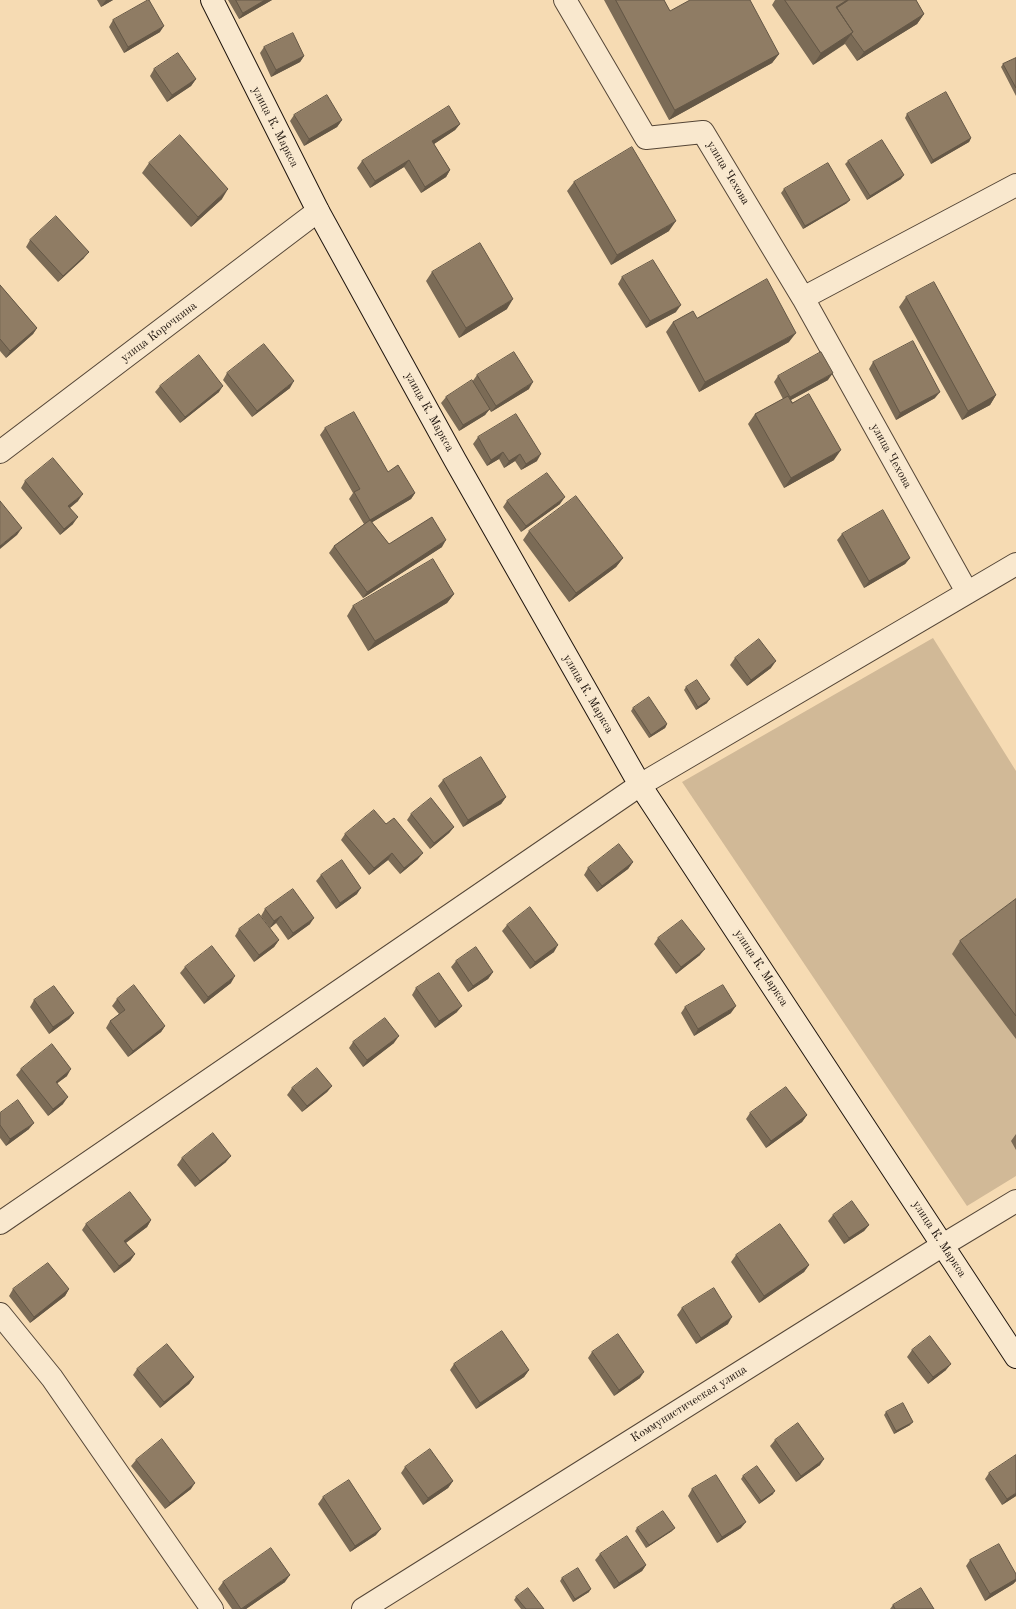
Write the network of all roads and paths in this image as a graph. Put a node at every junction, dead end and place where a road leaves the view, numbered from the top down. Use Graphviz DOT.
graph roads {
  1 [pos="212,0"];
  2 [pos="565,0"];
  3 [pos="1016,185"];
  4 [pos="318,211"];
  5 [pos="803,298"];
  6 [pos="0,452"];
  7 [pos="1016,564"];
  8 [pos="967,592"];
  9 [pos="640,785"];
  10 [pos="1016,1201"];
  11 [pos="0,1223"];
  12 [pos="943,1245"];
  13 [pos="0,1314"];
  14 [pos="1016,1357"];
  15 [pos="212,1609"];
  16 [pos="363,1609"];
  1 -- 4 [label="street, улица К. Маркса"];
  2 -- 5 [label="street, улица Чехова"];
  3 -- 5 [label="street"];
  4 -- 6 [label="street, улица Корочкина"];
  4 -- 9 [label="street, улица К. Маркса"];
  5 -- 8 [label="street, улица Чехова"];
  7 -- 8 [label="street"];
  8 -- 9 [label="street"];
  9 -- 11 [label="street"];
  9 -- 12 [label="street, улица К. Маркса"];
  10 -- 12 [label="street, Коммунистическая улица"];
  12 -- 14 [label="street, улица К. Маркса"];
  12 -- 16 [label="street, Коммунистическая улица"];
  13 -- 15 [label="street"];
}
